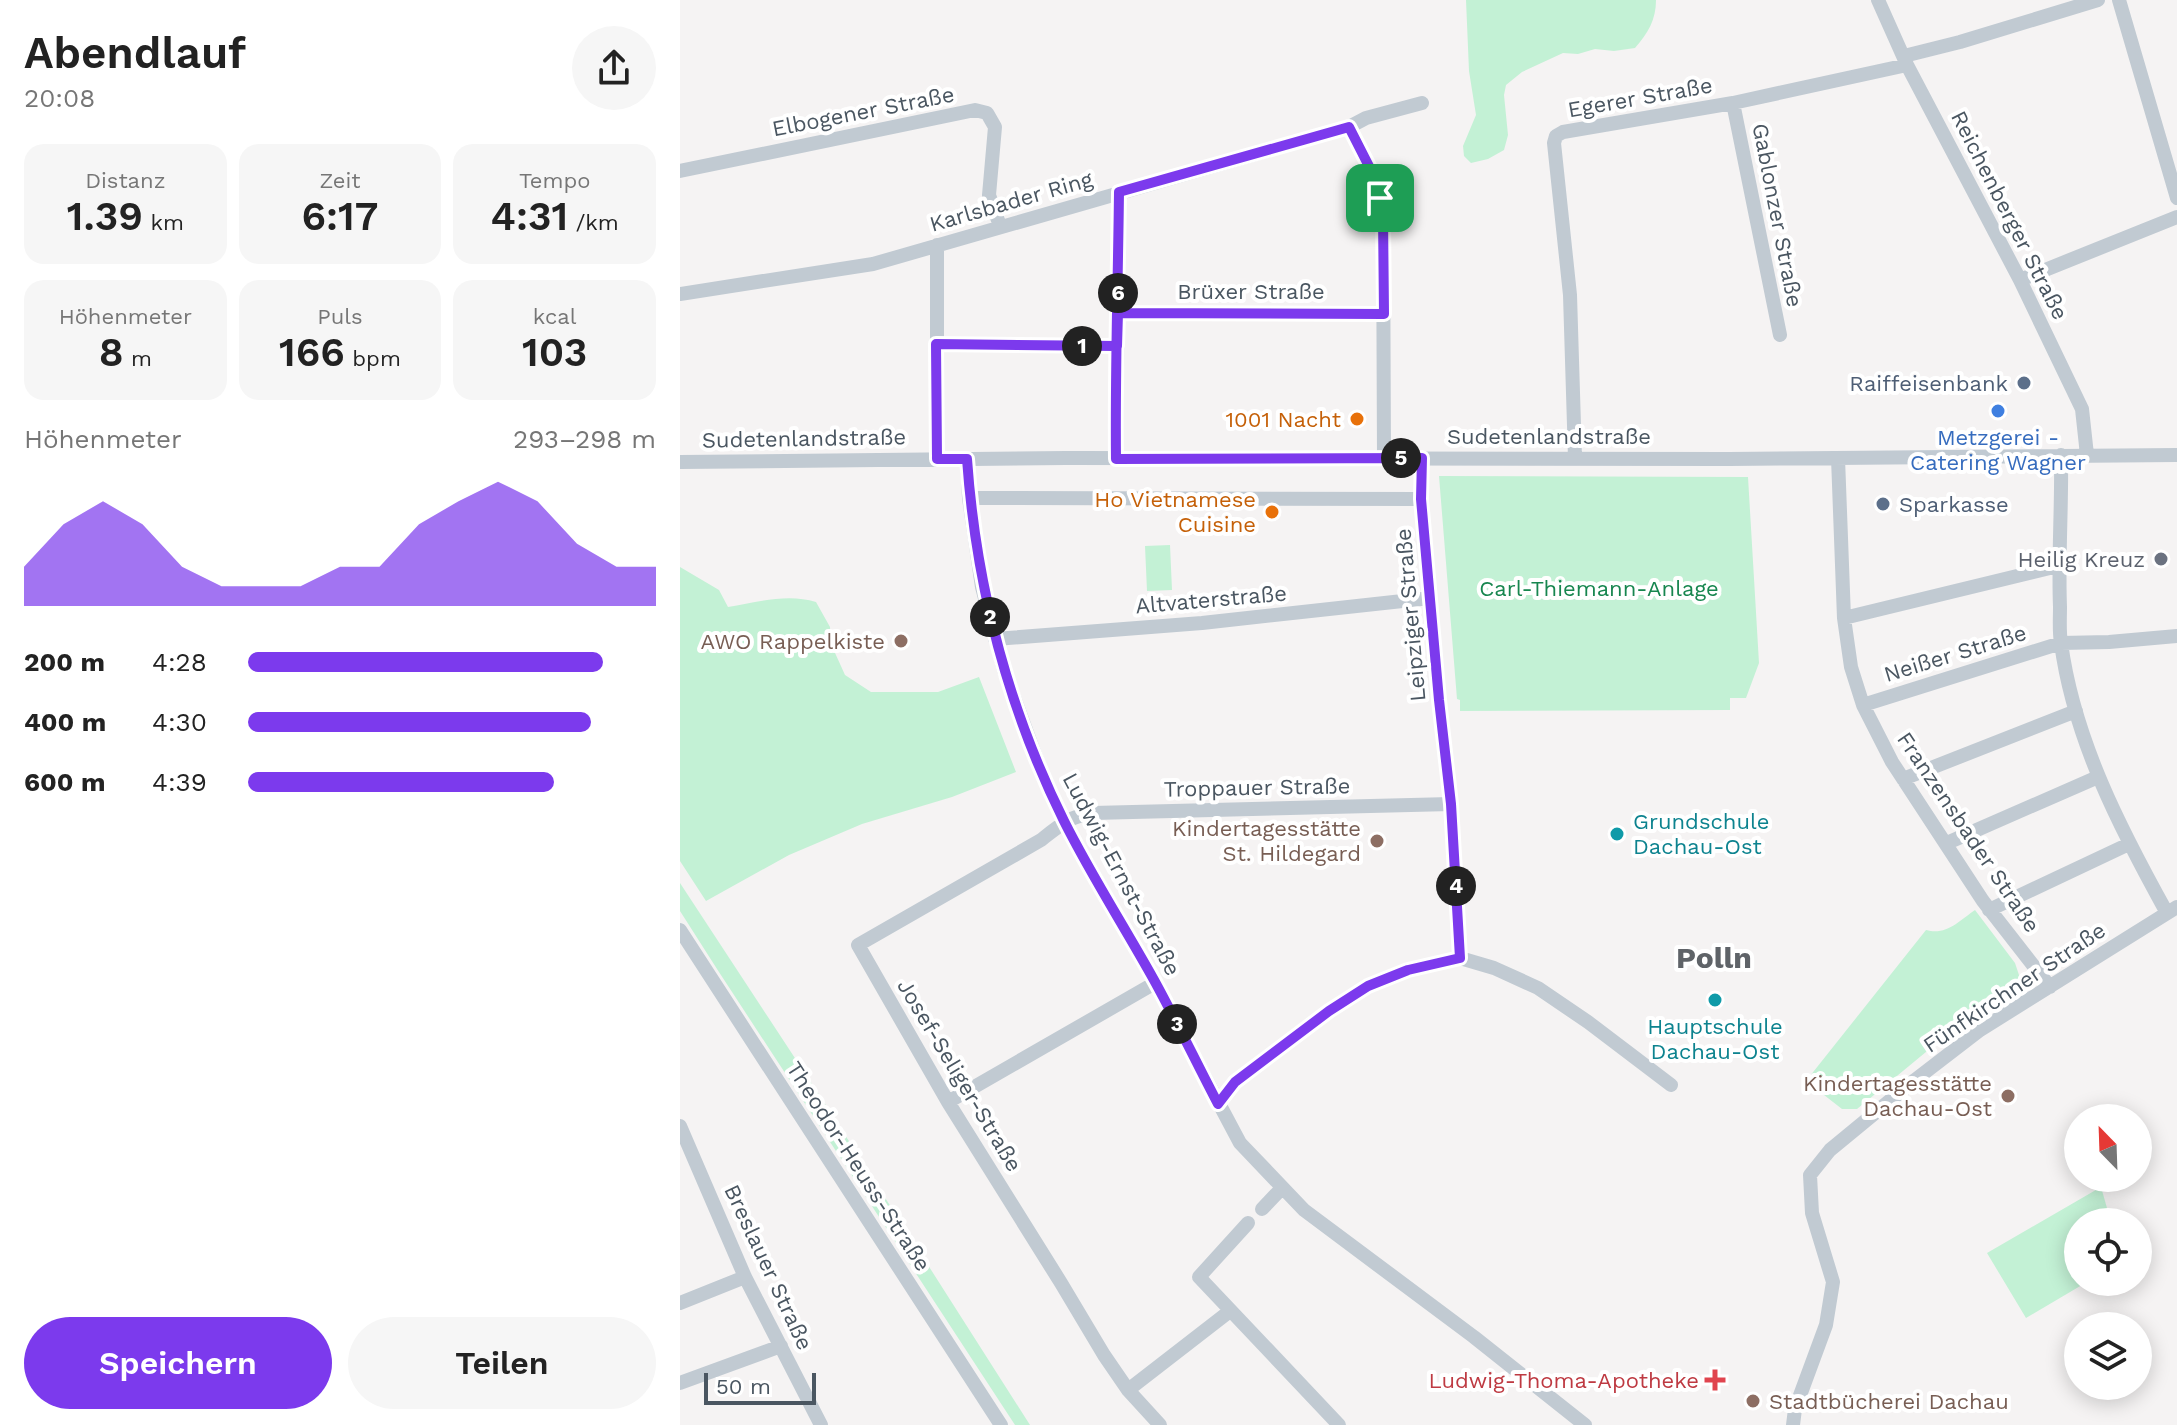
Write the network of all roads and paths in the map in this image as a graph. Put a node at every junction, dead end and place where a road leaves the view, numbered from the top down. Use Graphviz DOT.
graph roads {
  1 [pos="1878,0"];
  2 [pos="2098,0"];
  3 [pos="2119,0"];
  4 [pos="1906,61"];
  5 [pos="1422,103"];
  6 [pos="1733,103"];
  7 [pos="1349,127"];
  8 [pos="680,171"];
  9 [pos="1119,192"];
  10 [pos="2177,198"];
  11 [pos="2177,217"];
  12 [pos="1000,226"];
  13 [pos="937,245"];
  14 [pos="2020,280"];
  15 [pos="680,294"];
  16 [pos="1118,313"];
  17 [pos="1384,314"];
  18 [pos="1780,335"];
  19 [pos="936,344"];
  20 [pos="1117,346"];
  21 [pos="2061,455"];
  22 [pos="2087,455"];
  23 [pos="2177,455"];
  24 [pos="1384,457"];
  25 [pos="1422,458"];
  26 [pos="1575,458"];
  27 [pos="1838,458"];
  28 [pos="937,459"];
  29 [pos="967,459"];
  30 [pos="1116,459"];
  31 [pos="680,462"];
  32 [pos="969,498"];
  33 [pos="1421,499"];
  34 [pos="2058,566"];
  35 [pos="1430,598"];
  36 [pos="1844,618"];
  37 [pos="2177,636"];
  38 [pos="995,639"];
  39 [pos="2061,643"];
  40 [pos="1863,705"];
  41 [pos="2076,711"];
  42 [pos="2098,777"];
  43 [pos="1903,779"];
  44 [pos="1451,804"];
  45 [pos="1064,822"];
  46 [pos="1947,843"];
  47 [pos="2129,844"];
  48 [pos="1989,910"];
  49 [pos="2172,910"];
  50 [pos="680,930"];
  51 [pos="1460,958"];
  52 [pos="1155,983"];
  53 [pos="2050,987"];
  54 [pos="1671,1085"];
  55 [pos="948,1102"];
  56 [pos="1218,1104"];
  57 [pos="680,1126"];
  58 [pos="1282,1188"];
  59 [pos="1262,1209"];
  60 [pos="1248,1223"];
  61 [pos="745,1277"];
  62 [pos="680,1303"];
  63 [pos="1230,1311"];
  64 [pos="781,1346"];
  65 [pos="680,1383"];
  66 [pos="1128,1390"];
  67 [pos="821,1425"];
  68 [pos="1001,1425"];
  69 [pos="1160,1425"];
  70 [pos="1339,1425"];
  71 [pos="1585,1425"];
  72 [pos="1793,1425"];
  1 -- 4 [label="street, Reichenberger Straße"];
  2 -- 4 [label="street, Egerer Straße"];
  3 -- 10 [label="street"];
  4 -- 6 [label="street, Egerer Straße"];
  4 -- 14 [label="street, Reichenberger Straße"];
  5 -- 7 [label="street, Karlsbader Ring"];
  6 -- 18 [label="street, Gablonzer Straße"];
  6 -- 26 [label="street, Egerer Straße"];
  7 -- 9 [label="street, Karlsbader Ring"];
  7 -- 17 [label="street"];
  8 -- 12 [label="street, Elbogener Straße"];
  9 -- 12 [label="street, Karlsbader Ring"];
  9 -- 16 [label="street"];
  11 -- 14 [label="street"];
  12 -- 13 [label="street, Karlsbader Ring"];
  13 -- 15 [label="street, Karlsbader Ring"];
  13 -- 19 [label="street"];
  14 -- 22 [label="street, Reichenberger Straße"];
  16 -- 17 [label="street, Brüxer Straße"];
  16 -- 20 [label="street"];
  17 -- 24 [label="street"];
  19 -- 20 [label="street"];
  19 -- 28 [label="street"];
  20 -- 30 [label="street"];
  21 -- 22 [label="street, Sudetenlandstraße"];
  21 -- 27 [label="street, Sudetenlandstraße"];
  21 -- 34 [label="street"];
  22 -- 23 [label="street, Sudetenlandstraße"];
  24 -- 25 [label="street, Sudetenlandstraße"];
  24 -- 30 [label="street, Sudetenlandstraße"];
  25 -- 26 [label="street, Sudetenlandstraße"];
  25 -- 33 [label="street, Leipziger Straße"];
  26 -- 27 [label="street, Sudetenlandstraße"];
  27 -- 36 [label="street, Franzensbader Straße"];
  28 -- 29 [label="street, Sudetenlandstraße"];
  28 -- 31 [label="street, Sudetenlandstraße"];
  29 -- 30 [label="street, Sudetenlandstraße"];
  29 -- 32 [label="street, Ludwig-Ernst-Straße"];
  32 -- 33 [label="street"];
  32 -- 38 [label="street, Ludwig-Ernst-Straße"];
  33 -- 35 [label="street, Leipziger Straße"];
  34 -- 36 [label="street"];
  34 -- 39 [label="street"];
  35 -- 38 [label="street, Altvaterstraße"];
  35 -- 44 [label="street, Leipziger Straße"];
  36 -- 40 [label="street, Franzensbader Straße"];
  37 -- 39 [label="street, Neißer Straße"];
  38 -- 45 [label="street, Ludwig-Ernst-Straße"];
  39 -- 40 [label="street, Neißer Straße"];
  39 -- 41 [label="street"];
  40 -- 43 [label="street, Franzensbader Straße"];
  41 -- 42 [label="street"];
  41 -- 43 [label="street"];
  42 -- 46 [label="street"];
  42 -- 47 [label="street"];
  43 -- 46 [label="street, Franzensbader Straße"];
  44 -- 45 [label="street, Troppauer Straße"];
  44 -- 51 [label="street, Leipziger Straße"];
  45 -- 52 [label="street, Ludwig-Ernst-Straße"];
  45 -- 55 [label="street, Josef-Seliger-Straße"];
  46 -- 48 [label="street, Franzensbader Straße"];
  47 -- 48 [label="street"];
  47 -- 49 [label="street"];
  48 -- 53 [label="street, Franzensbader Straße"];
  49 -- 53 [label="street, Fünfkirchner Straße"];
  50 -- 68 [label="street, Theodor-Heuss-Straße"];
  51 -- 54 [label="street"];
  51 -- 56 [label="street"];
  52 -- 55 [label="street"];
  52 -- 56 [label="street, Ludwig-Ernst-Straße"];
  53 -- 72 [label="street, Fünfkirchner Straße"];
  55 -- 66 [label="street, Josef-Seliger-Straße"];
  56 -- 58 [label="street, Ludwig-Ernst-Straße"];
  57 -- 61 [label="street, Breslauer Straße"];
  58 -- 59 [label="street"];
  58 -- 71 [label="street, Ludwig-Ernst-Straße"];
  60 -- 63 [label="street"];
  61 -- 62 [label="street"];
  61 -- 64 [label="street, Breslauer Straße"];
  63 -- 66 [label="street"];
  63 -- 70 [label="street"];
  64 -- 65 [label="street"];
  64 -- 67 [label="street, Breslauer Straße"];
  66 -- 69 [label="street, Josef-Seliger-Straße"];
}
